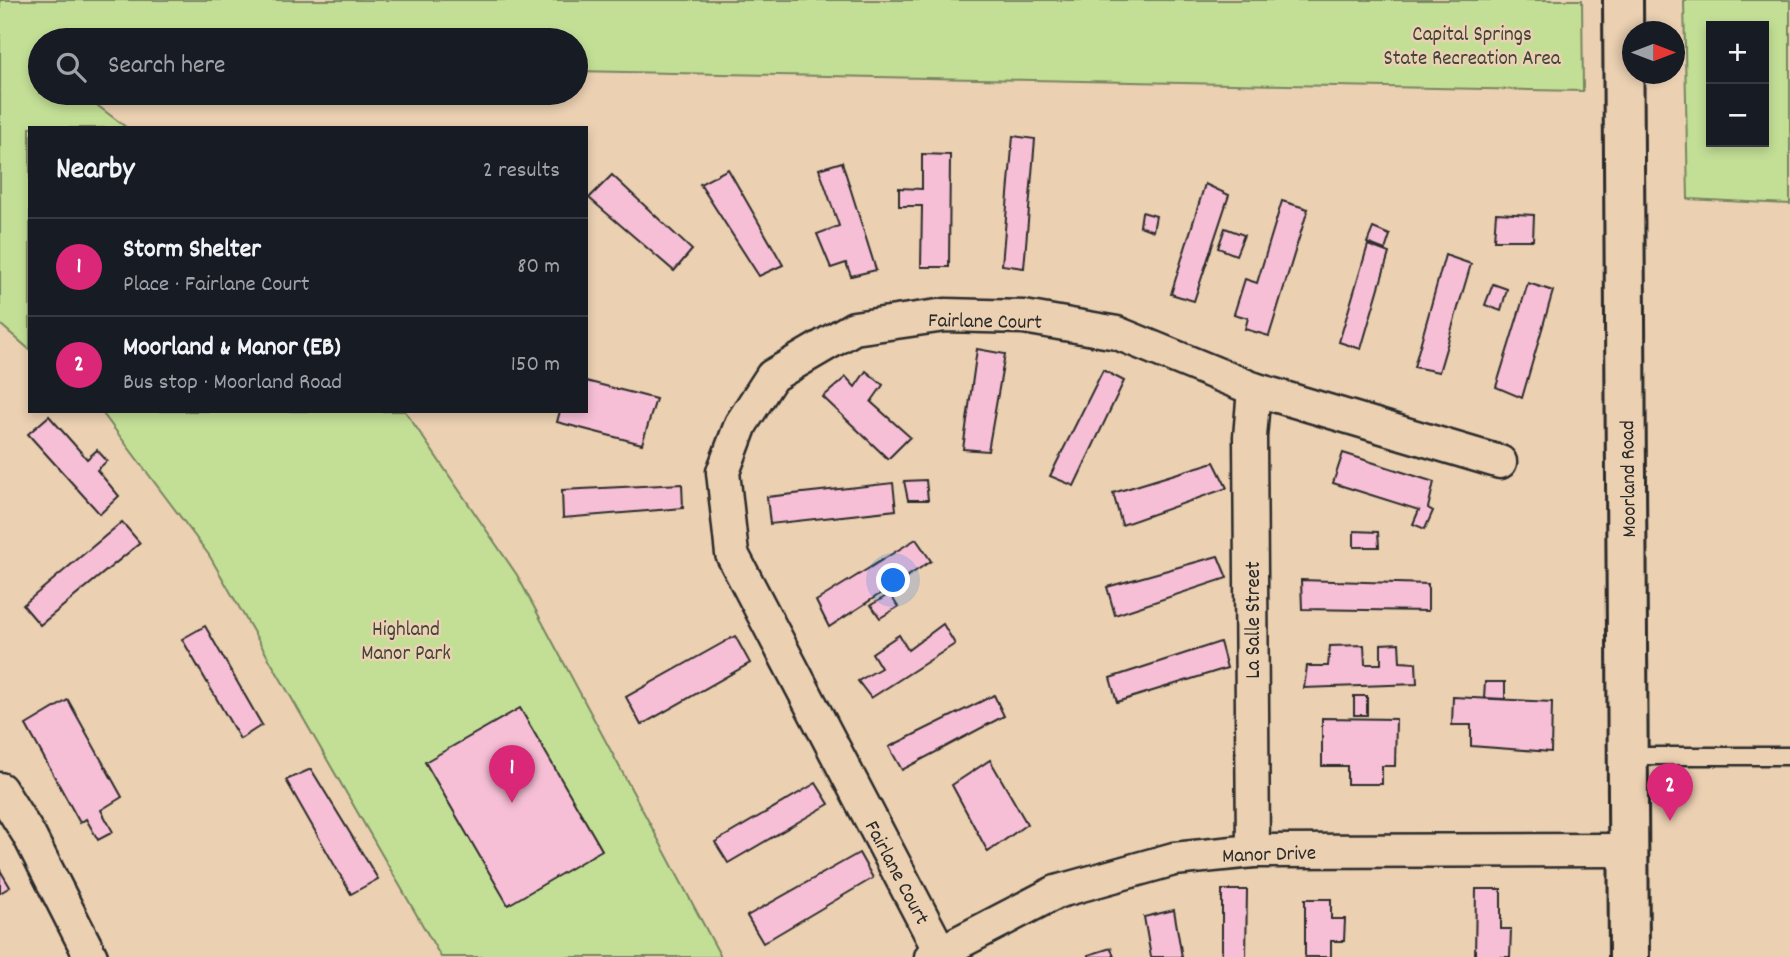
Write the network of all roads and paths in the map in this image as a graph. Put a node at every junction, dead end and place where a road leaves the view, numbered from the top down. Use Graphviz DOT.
graph roads {
  1 [pos="1623,0"];
  2 [pos="1254,389"];
  3 [pos="1500,461"];
  4 [pos="1629,756"];
  5 [pos="1790,756"];
  6 [pos="0,789"];
  7 [pos="1628,850"];
  8 [pos="1253,851"];
  9 [pos="938,955"];
  10 [pos="91,957"];
  11 [pos="1629,957"];
  1 -- 4 [label="street, Moorland Road"];
  2 -- 3 [label="street, Fairlane Court"];
  2 -- 8 [label="street, La Salle Street"];
  2 -- 9 [label="street, Fairlane Court"];
  4 -- 5 [label="lane"];
  4 -- 7 [label="street, Moorland Road"];
  6 -- 10 [label="street"];
  7 -- 8 [label="street, Manor Drive"];
  7 -- 11 [label="street, Moorland Road"];
  8 -- 9 [label="street, Manor Drive"];
}
